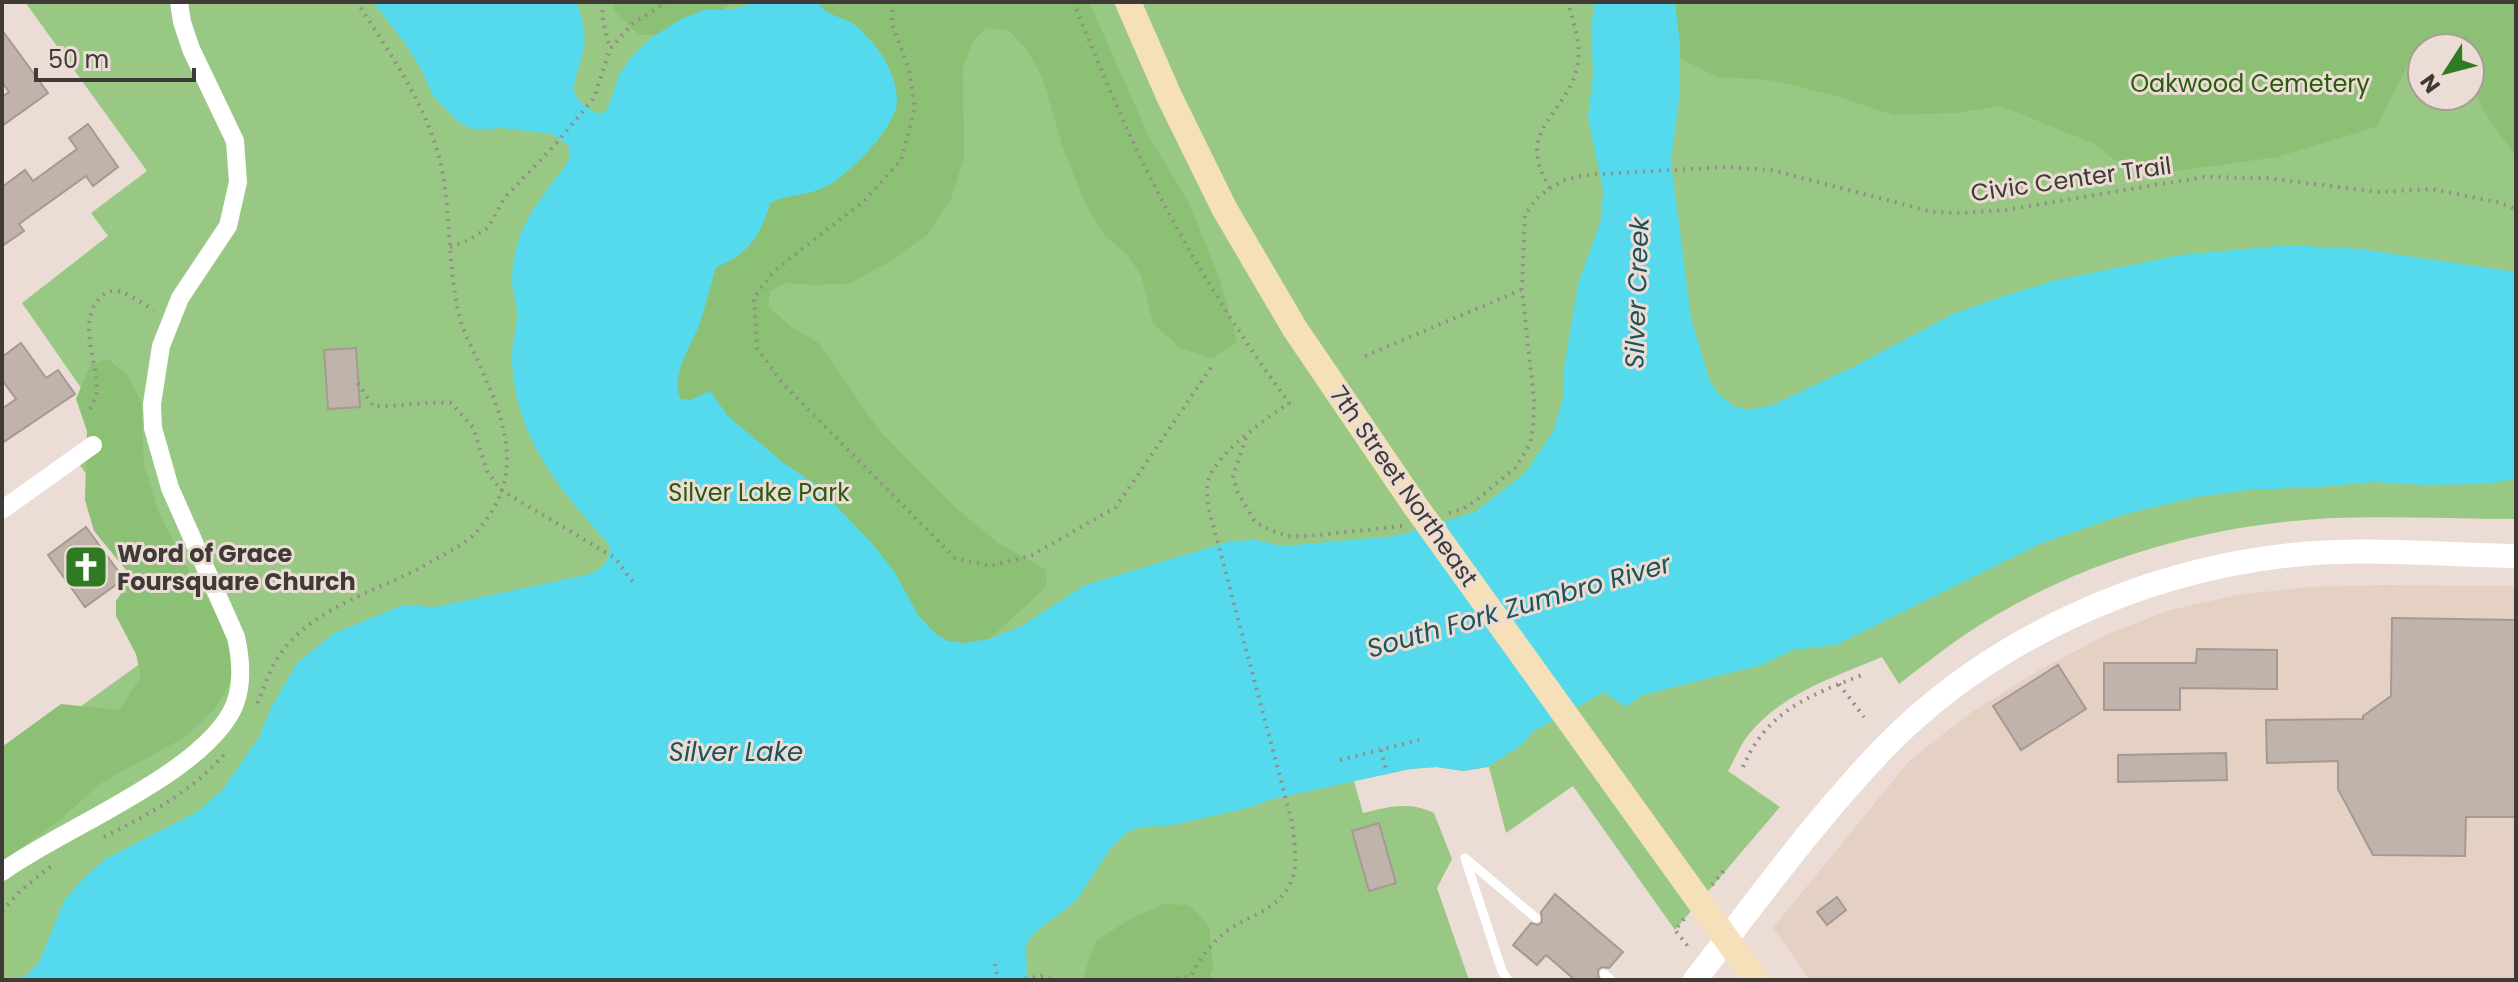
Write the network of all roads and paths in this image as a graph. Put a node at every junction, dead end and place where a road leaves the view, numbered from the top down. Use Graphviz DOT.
graph roads {
  1 [pos="179,2"];
  2 [pos="357,2"];
  3 [pos="602,2"];
  4 [pos="667,2"];
  5 [pos="893,2"];
  6 [pos="1073,2"];
  7 [pos="1128,2"];
  8 [pos="1568,2"];
  9 [pos="610,49"];
  10 [pos="1550,188"];
  11 [pos="2516,209"];
  12 [pos="449,247"];
  13 [pos="1522,289"];
  14 [pos="170,319"];
  15 [pos="1365,356"];
  16 [pos="1212,366"];
  17 [pos="358,383"];
  18 [pos="1534,400"];
  19 [pos="90,409"];
  20 [pos="1246,438"];
  21 [pos="93,445"];
  22 [pos="501,490"];
  23 [pos="1246,508"];
  24 [pos="2,510"];
  25 [pos="2516,556"];
  26 [pos="634,584"];
  27 [pos="1862,675"];
  28 [pos="1839,684"];
  29 [pos="1864,717"];
  30 [pos="1419,740"];
  31 [pos="1381,750"];
  32 [pos="1340,760"];
  33 [pos="1743,767"];
  34 [pos="1387,773"];
  35 [pos="2,872"];
  36 [pos="1536,918"];
  37 [pos="1727,939"];
  38 [pos="995,964"];
  39 [pos="1027,978"];
  40 [pos="1190,978"];
  41 [pos="998,980"];
  42 [pos="1017,980"];
  43 [pos="1052,980"];
  44 [pos="1169,980"];
  45 [pos="1508,980"];
  46 [pos="1695,980"];
  47 [pos="1756,980"];
  1 -- 14 [label="street"];
  2 -- 12 [label="path"];
  3 -- 9 [label="path"];
  4 -- 9 [label="path"];
  5 -- 16 [label="path"];
  6 -- 20 [label="path"];
  7 -- 37 [label="main road, 7th Street Northeast"];
  8 -- 10 [label="path"];
  9 -- 12 [label="path"];
  10 -- 11 [label="path, Civic Center Trail"];
  10 -- 13 [label="path"];
  12 -- 22 [label="path"];
  13 -- 15 [label="path"];
  13 -- 18 [label="path"];
  14 -- 19 [label="path"];
  14 -- 35 [label="street"];
  17 -- 22 [label="path"];
  20 -- 23 [label="path"];
  20 -- 40 [label="path"];
  21 -- 24 [label="street"];
  22 -- 26 [label="path"];
  25 -- 37 [label="street"];
  27 -- 28 [label="path"];
  28 -- 29 [label="path"];
  28 -- 33 [label="path"];
  30 -- 31 [label="path"];
  31 -- 32 [label="path"];
  31 -- 34 [label="path"];
  36 -- 45 [label="lane"];
  37 -- 46 [label="street"];
  37 -- 47 [label="main road, 7th Street Northeast"];
  38 -- 41 [label="path"];
  39 -- 42 [label="path"];
  39 -- 43 [label="path"];
  40 -- 44 [label="path"];
}
